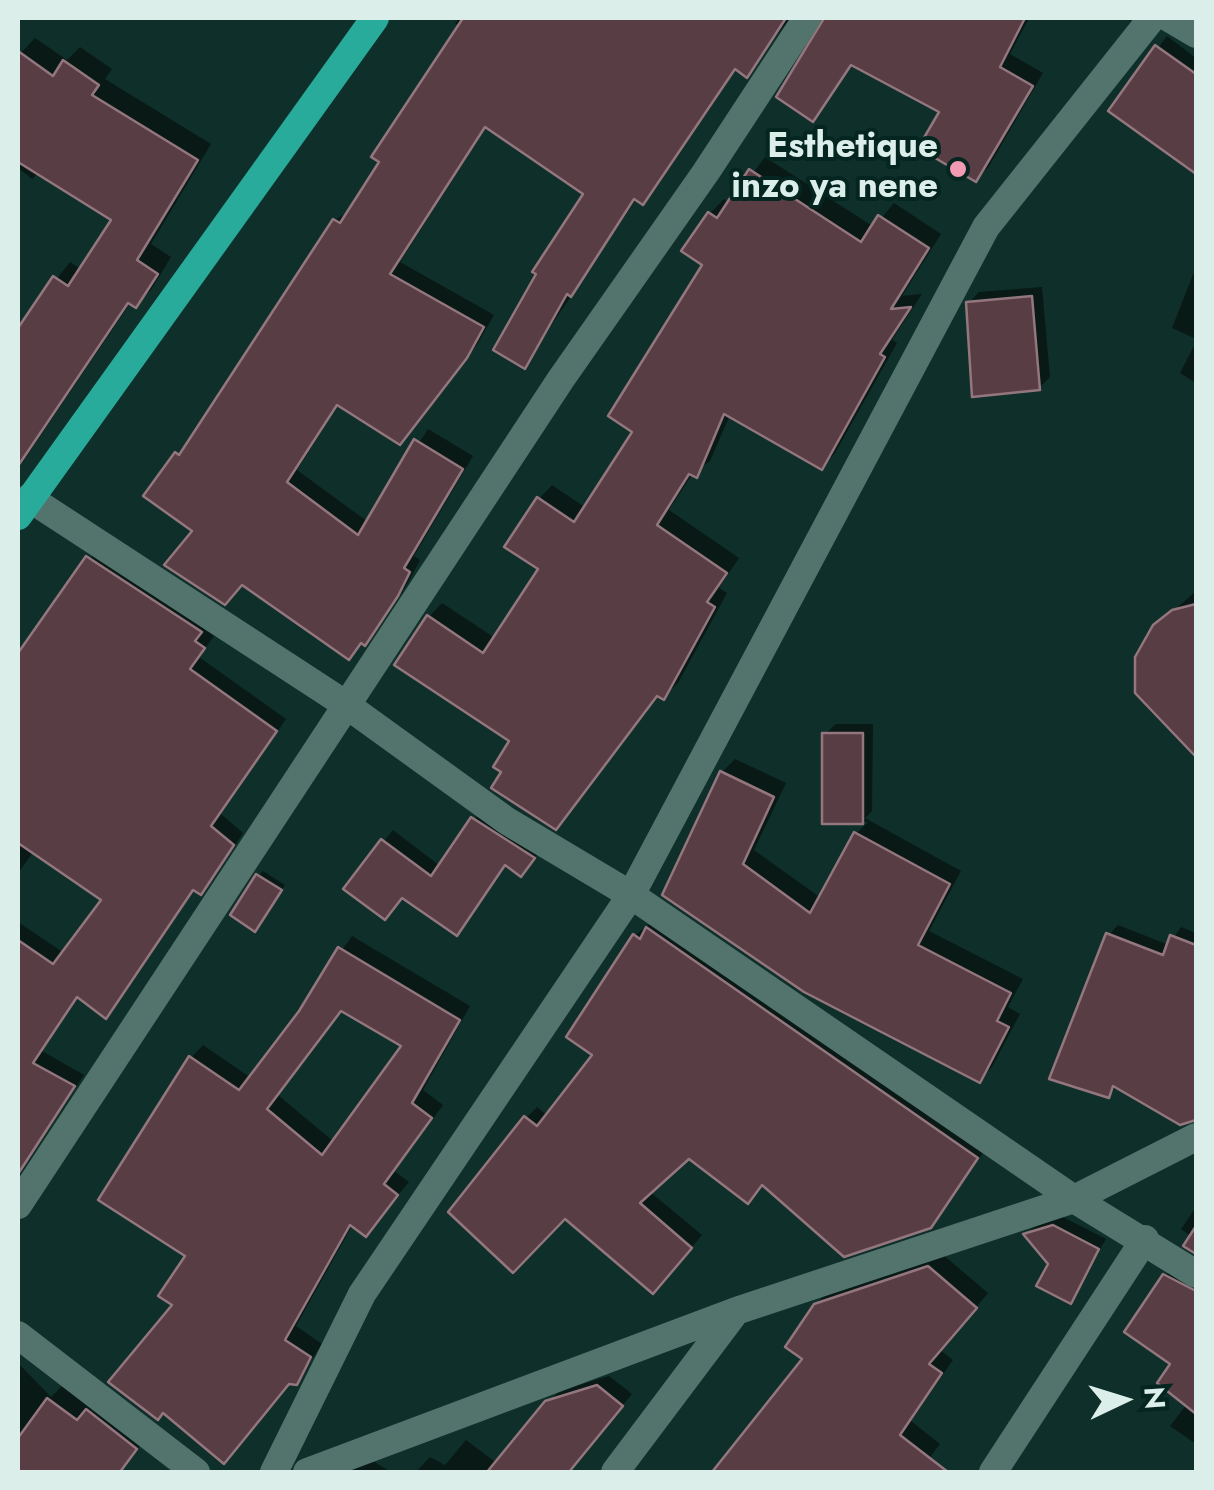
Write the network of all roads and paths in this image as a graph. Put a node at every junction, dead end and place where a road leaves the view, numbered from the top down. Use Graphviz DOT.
graph roads {
  1 [pos="375,18"];
  2 [pos="807,18"];
  3 [pos="1152,18"];
  4 [pos="1169,18"];
  5 [pos="1196,34"];
  6 [pos="23,507"];
  7 [pos="345,704"];
  8 [pos="631,895"];
  9 [pos="1196,1137"];
  10 [pos="1074,1198"];
  11 [pos="18,1205"];
  12 [pos="1145,1239"];
  13 [pos="1196,1274"];
  14 [pos="736,1312"];
  15 [pos="18,1335"];
  16 [pos="196,1472"];
  17 [pos="274,1472"];
  18 [pos="307,1472"];
  19 [pos="615,1472"];
  20 [pos="993,1472"];
  1 -- 6 [label="highway"];
  2 -- 7 [label="street"];
  3 -- 8 [label="street"];
  4 -- 5 [label="street"];
  6 -- 7 [label="street"];
  7 -- 8 [label="street"];
  7 -- 11 [label="street"];
  8 -- 10 [label="street"];
  8 -- 17 [label="street"];
  9 -- 10 [label="street"];
  10 -- 12 [label="street"];
  10 -- 14 [label="street"];
  12 -- 13 [label="street"];
  12 -- 20 [label="street"];
  14 -- 18 [label="street"];
  14 -- 19 [label="street"];
  15 -- 16 [label="street"];
}
